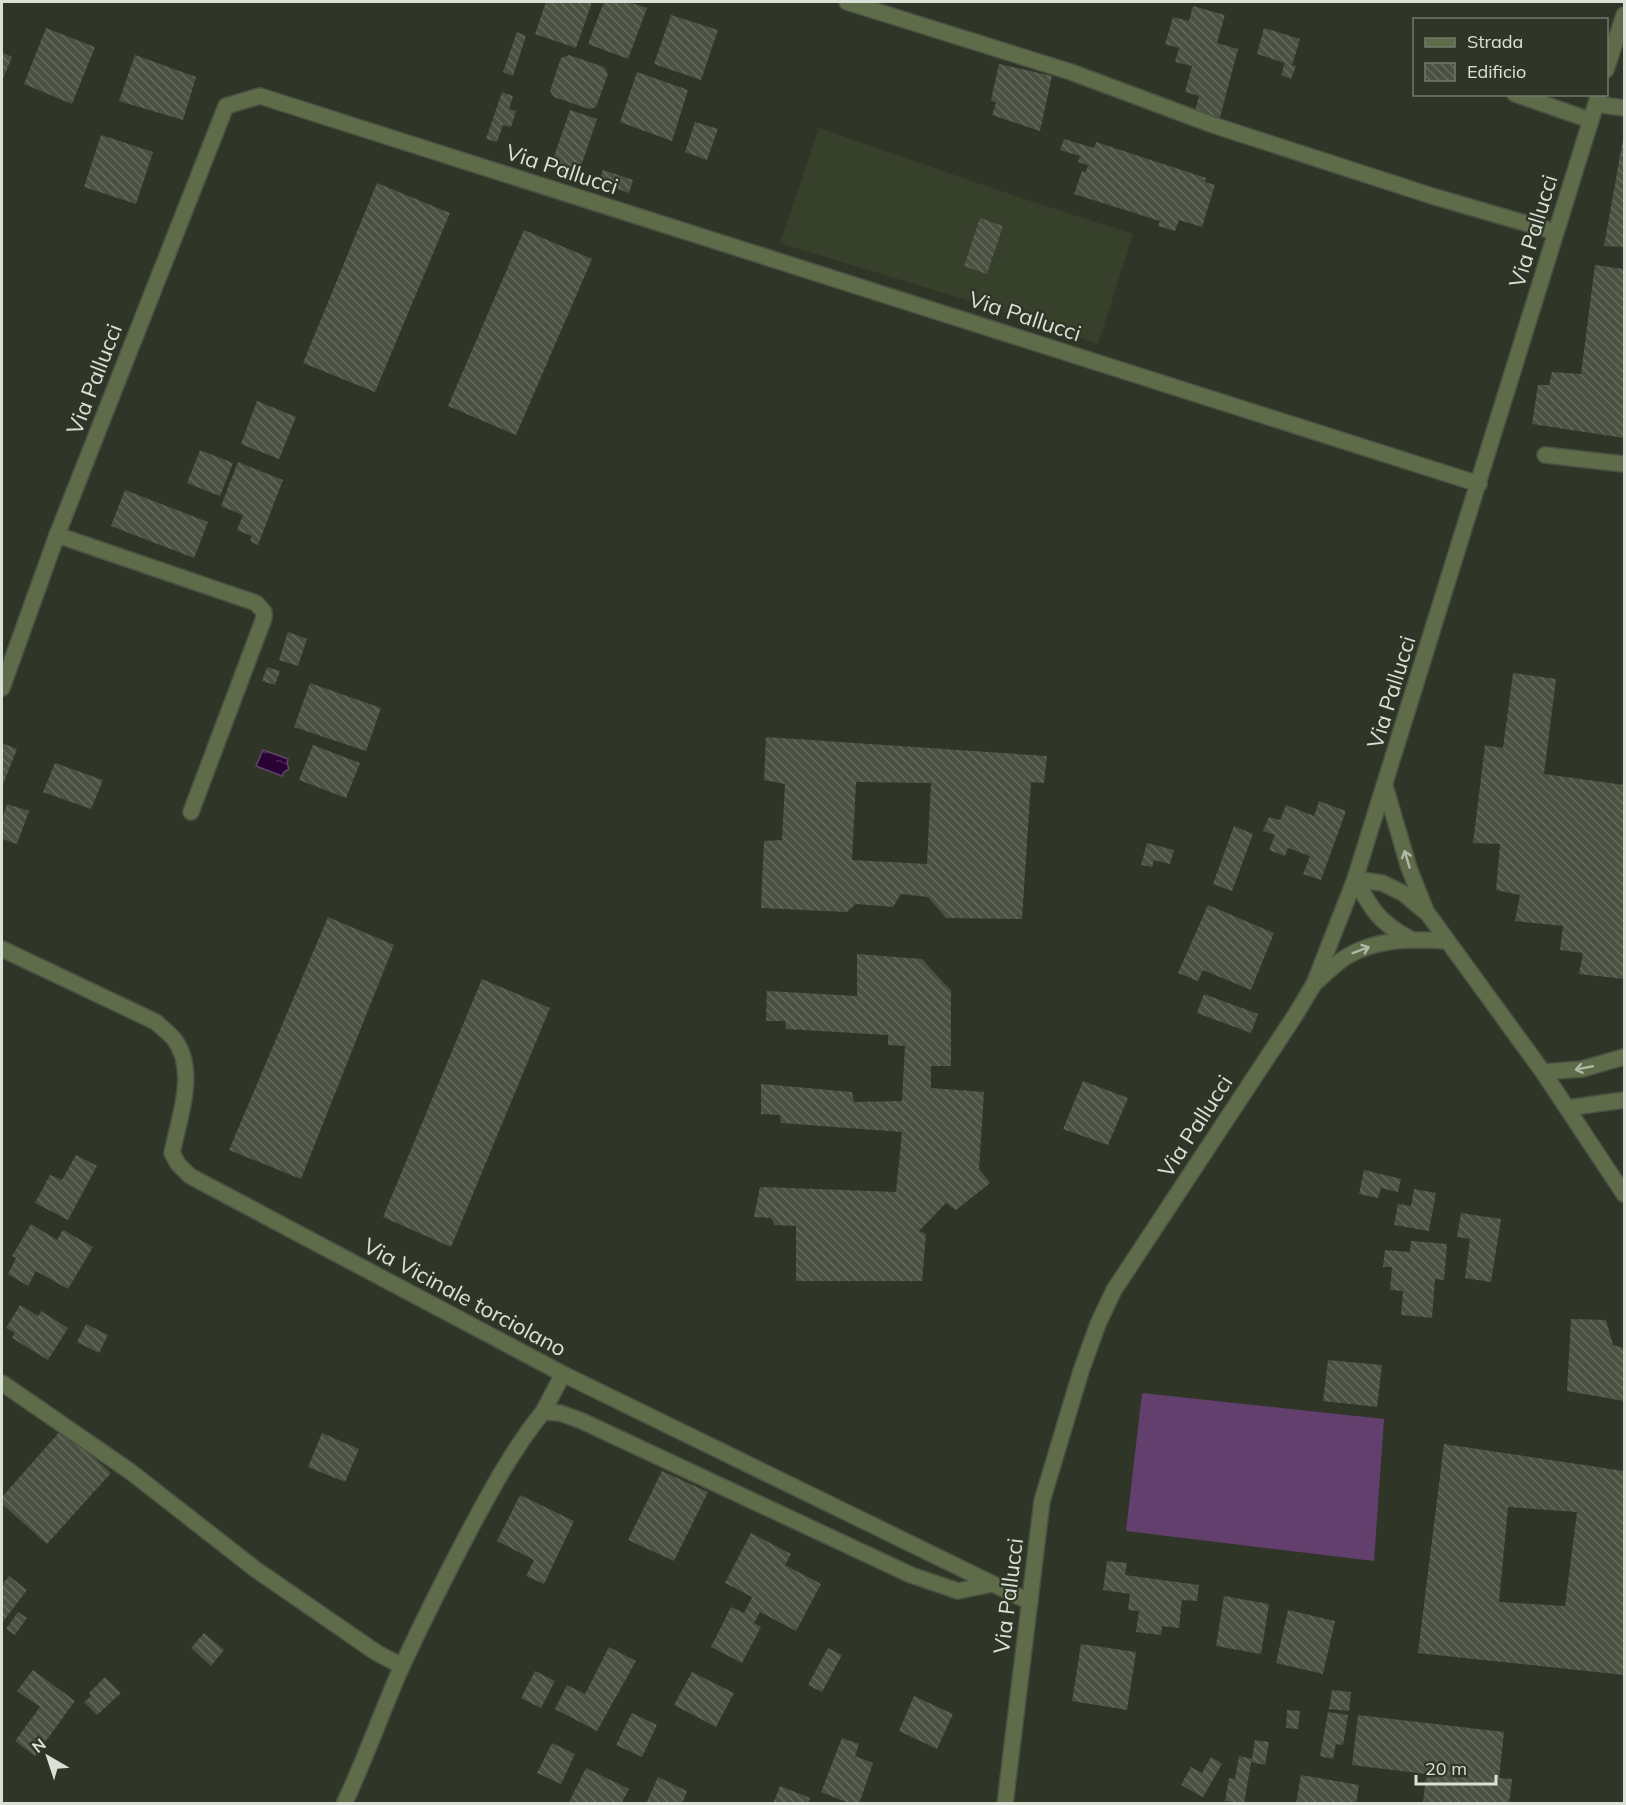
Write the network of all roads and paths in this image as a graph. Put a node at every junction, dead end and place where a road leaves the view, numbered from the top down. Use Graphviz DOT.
graph roads {
  1 [pos="847,2"];
  2 [pos="1624,15"];
  3 [pos="1608,64"];
  4 [pos="1521,96"];
  5 [pos="1597,99"];
  6 [pos="1624,108"];
  7 [pos="1590,120"];
  8 [pos="1556,232"];
  9 [pos="1545,454"];
  10 [pos="1624,464"];
  11 [pos="1479,484"];
  12 [pos="57,535"];
  13 [pos="2,688"];
  14 [pos="1385,786"];
  15 [pos="191,812"];
  16 [pos="1355,879"];
  17 [pos="1428,914"];
  18 [pos="1409,938"];
  19 [pos="1447,941"];
  20 [pos="2,950"];
  21 [pos="1314,984"];
  22 [pos="1624,1057"];
  23 [pos="1543,1072"];
  24 [pos="1624,1100"];
  25 [pos="1567,1108"];
  26 [pos="1624,1194"];
  27 [pos="563,1374"];
  28 [pos="2,1383"];
  29 [pos="543,1412"];
  30 [pos="992,1584"];
  31 [pos="1030,1602"];
  32 [pos="402,1666"];
  33 [pos="344,1803"];
  34 [pos="1005,1803"];
  1 -- 8 [label="street"];
  2 -- 3 [label="street"];
  4 -- 7 [label="street"];
  5 -- 6 [label="street"];
  5 -- 7 [label="street, Via Pallucci"];
  7 -- 8 [label="street, Via Pallucci"];
  8 -- 11 [label="street, Via Pallucci"];
  9 -- 10 [label="street"];
  11 -- 12 [label="street, Via Pallucci"];
  11 -- 14 [label="street, Via Pallucci"];
  12 -- 13 [label="street, Via Pallucci"];
  12 -- 15 [label="street"];
  14 -- 16 [label="street, Via Pallucci"];
  17 -- 14 [label="street, one-way"];
  16 -- 17 [label="street"];
  16 -- 18 [label="street"];
  16 -- 21 [label="street, Via Pallucci"];
  17 -- 19 [label="street"];
  18 -- 19 [label="street"];
  21 -- 18 [label="street, one-way"];
  19 -- 23 [label="street"];
  20 -- 27 [label="street, Via Vicinale torciolano"];
  21 -- 31 [label="street, Via Pallucci"];
  22 -- 23 [label="street, one-way"];
  23 -- 25 [label="street"];
  24 -- 25 [label="street"];
  25 -- 26 [label="street"];
  27 -- 29 [label="street"];
  27 -- 30 [label="street, Via Vicinale torciolano"];
  28 -- 32 [label="street"];
  29 -- 30 [label="street"];
  29 -- 32 [label="street"];
  30 -- 31 [label="street, Via Vicinale torciolano"];
  31 -- 34 [label="street, Via Pallucci"];
  32 -- 33 [label="street"];
}
